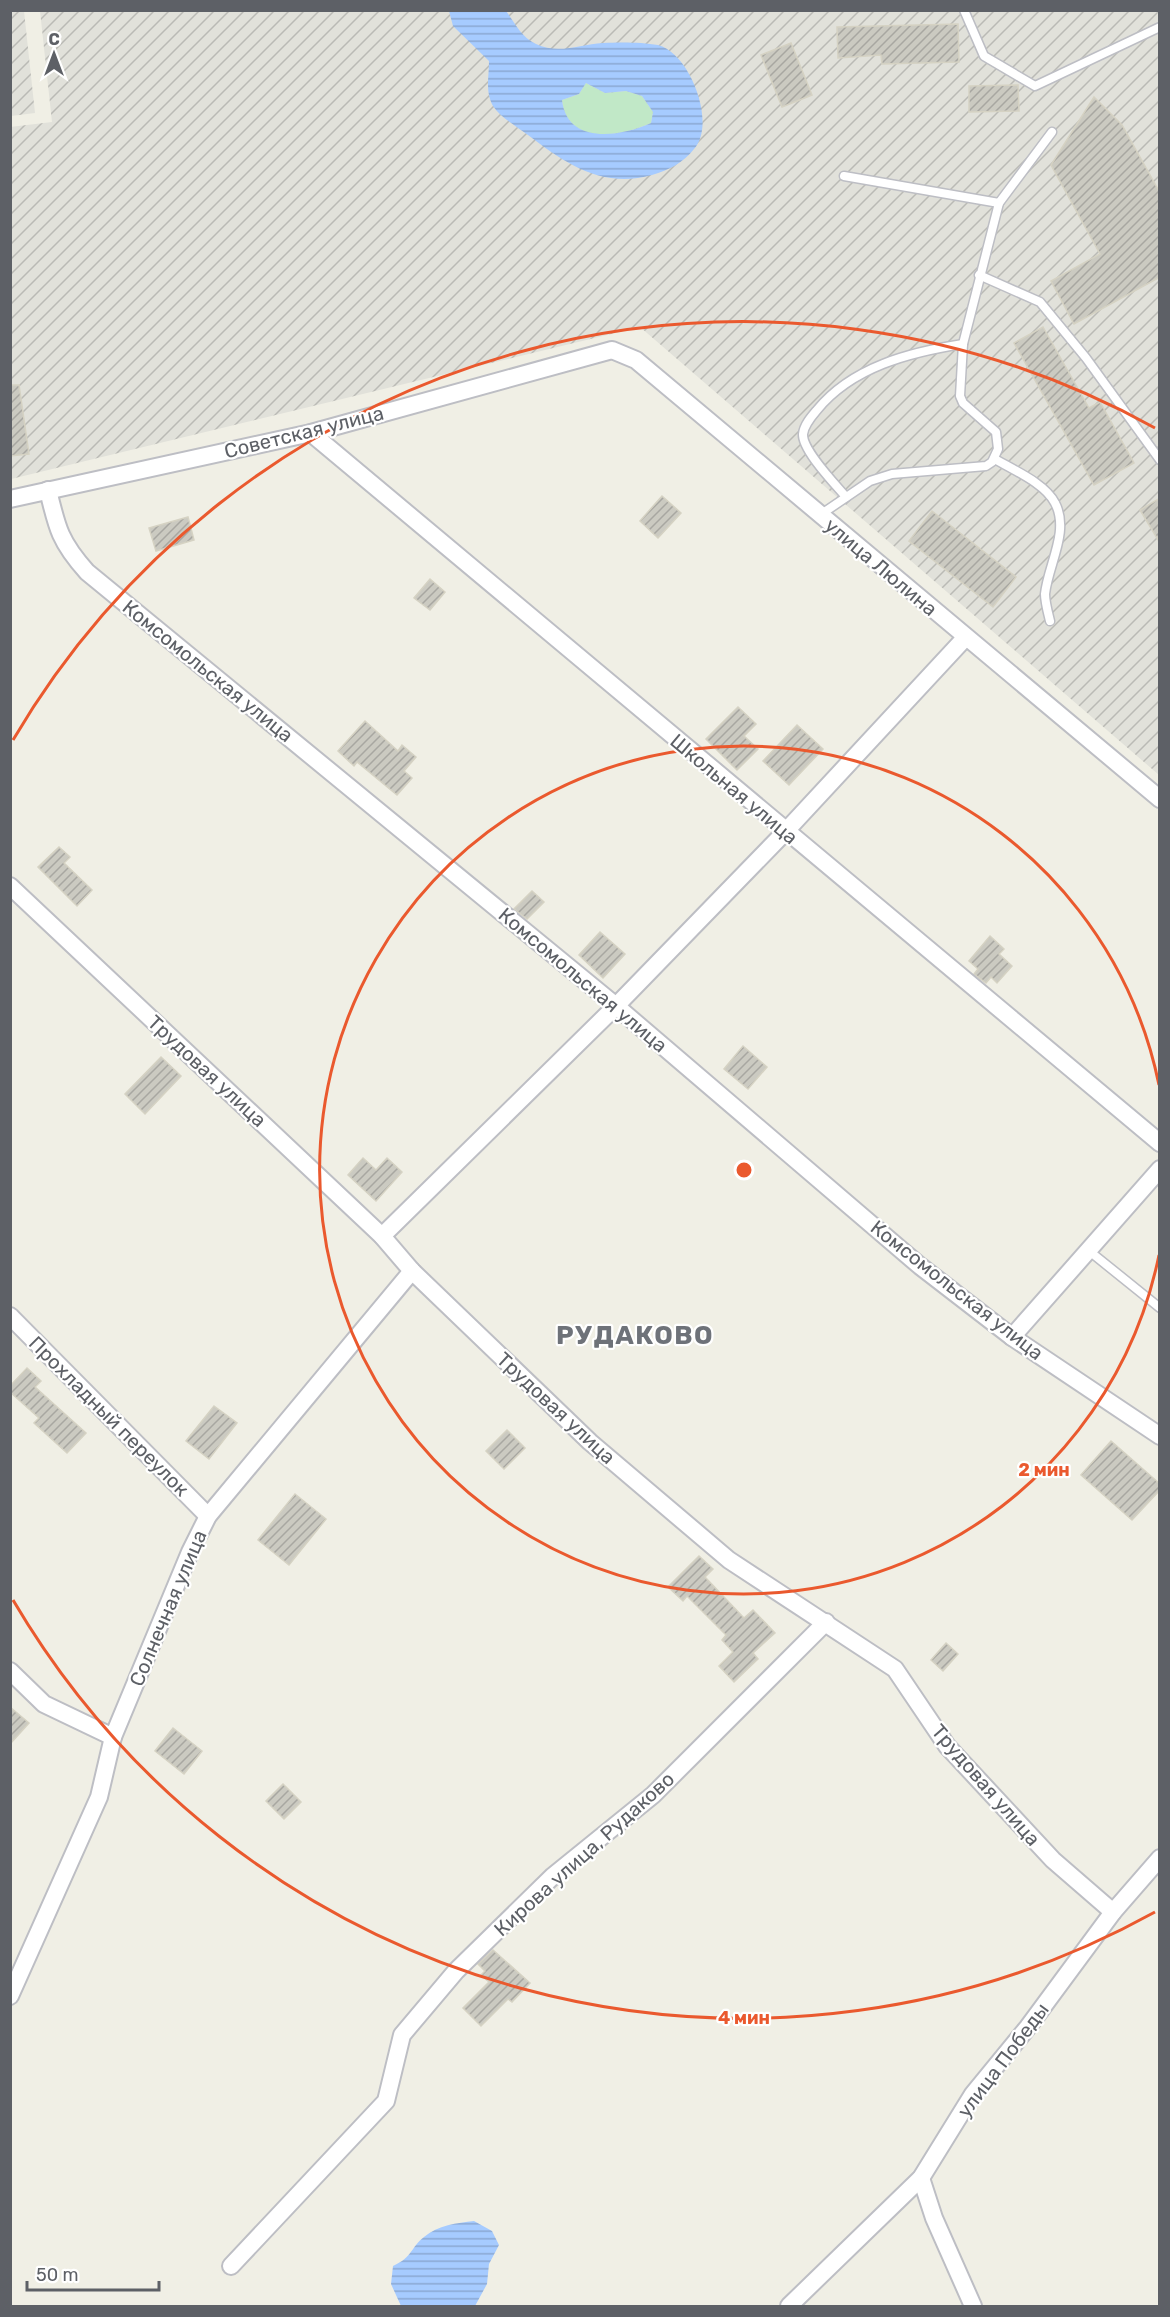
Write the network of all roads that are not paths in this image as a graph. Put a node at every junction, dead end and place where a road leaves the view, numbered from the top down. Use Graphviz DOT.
graph roads {
  1 [pos="964,10"];
  2 [pos="1160,27"];
  3 [pos="1052,132"];
  4 [pos="844,176"];
  5 [pos="999,203"];
  6 [pos="979,276"];
  7 [pos="963,344"];
  8 [pos="596,354"];
  9 [pos="311,433"];
  10 [pos="995,459"];
  11 [pos="1160,460"];
  12 [pos="48,490"];
  13 [pos="846,497"];
  14 [pos="10,499"];
  15 [pos="819,515"];
  16 [pos="1050,621"];
  17 [pos="965,638"];
  18 [pos="1160,799"];
  19 [pos="785,832"];
  20 [pos="10,886"];
  21 [pos="616,1006"];
  22 [pos="1160,1143"];
  23 [pos="1160,1169"];
  24 [pos="382,1236"];
  25 [pos="1088,1250"];
  26 [pos="412,1271"];
  27 [pos="1160,1308"];
  28 [pos="10,1316"];
  29 [pos="1012,1336"];
  30 [pos="1160,1436"];
  31 [pos="208,1516"];
  32 [pos="826,1622"];
  33 [pos="10,1671"];
  34 [pos="112,1737"];
  35 [pos="1160,1858"];
  36 [pos="1113,1912"];
  37 [pos="15,1976"];
  38 [pos="10,1996"];
  39 [pos="921,2178"];
  40 [pos="231,2266"];
  41 [pos="789,2307"];
  42 [pos="973,2307"];
  1 -- 2 [label="lane"];
  3 -- 5 [label="lane"];
  4 -- 5 [label="lane"];
  5 -- 6 [label="lane"];
  6 -- 7 [label="lane"];
  6 -- 11 [label="lane"];
  7 -- 10 [label="lane"];
  7 -- 13 [label="lane"];
  8 -- 9 [label="street, Советская улица"];
  8 -- 15 [label="street, улица Люлина"];
  9 -- 12 [label="street, Советская улица"];
  9 -- 19 [label="street, Школьная улица"];
  10 -- 13 [label="lane"];
  10 -- 16 [label="lane"];
  12 -- 14 [label="street, Советская улица"];
  12 -- 21 [label="street, Комсомольская улица"];
  13 -- 15 [label="lane"];
  15 -- 17 [label="street, улица Люлина"];
  17 -- 18 [label="street, улица Люлина"];
  17 -- 19 [label="street"];
  19 -- 21 [label="street"];
  19 -- 22 [label="street, Школьная улица"];
  20 -- 24 [label="street, Трудовая улица"];
  21 -- 24 [label="street"];
  21 -- 29 [label="street, Комсомольская улица"];
  23 -- 25 [label="street"];
  24 -- 26 [label="street, Трудовая улица"];
  25 -- 27 [label="lane"];
  25 -- 29 [label="street"];
  26 -- 31 [label="street, Солнечная улица"];
  26 -- 32 [label="street, Трудовая улица"];
  28 -- 31 [label="street, Прохладный переулок"];
  29 -- 30 [label="street, Комсомольская улица"];
  31 -- 34 [label="street, Солнечная улица"];
  32 -- 36 [label="street, Трудовая улица"];
  32 -- 40 [label="street, Кирова улица, Рудаково"];
  33 -- 34 [label="street"];
  34 -- 37 [label="street, Солнечная улица"];
  35 -- 36 [label="street, улица Победы"];
  36 -- 39 [label="street, улица Победы"];
  37 -- 38 [label="street, Солнечная улица"];
  39 -- 41 [label="street, улица Победы"];
  39 -- 42 [label="street"];
}
